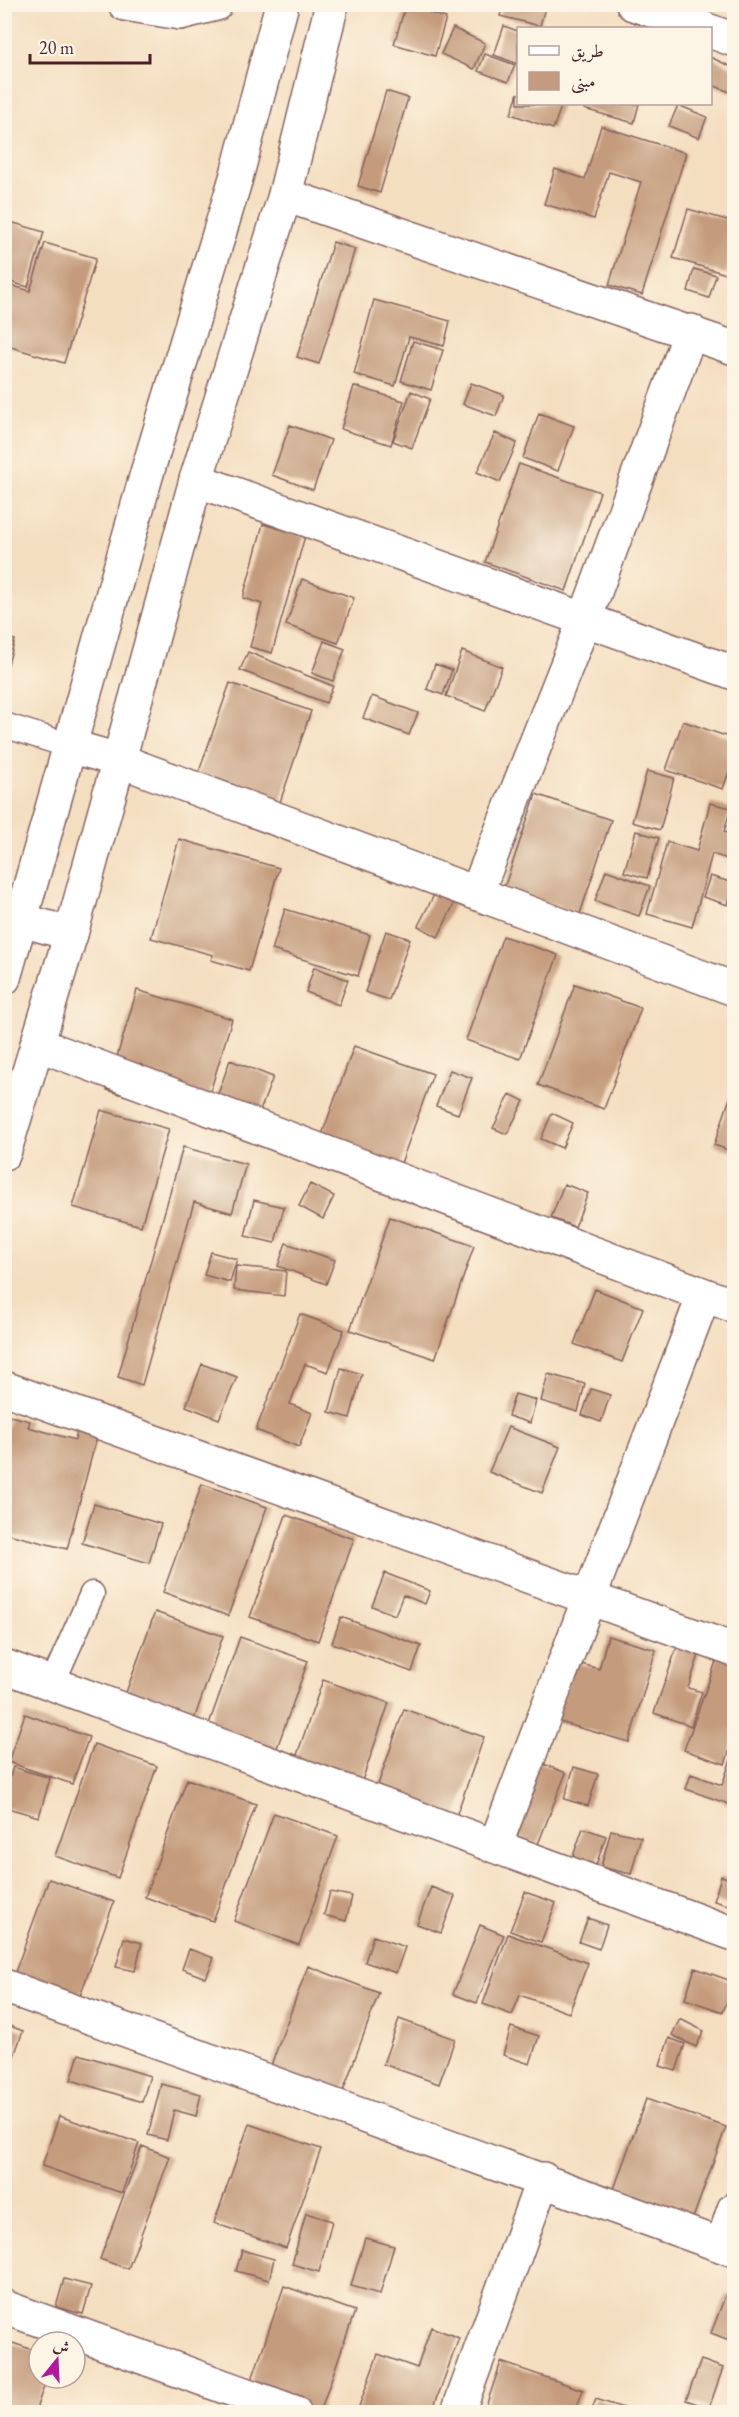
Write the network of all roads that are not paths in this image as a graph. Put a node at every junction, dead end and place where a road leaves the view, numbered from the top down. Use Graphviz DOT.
graph roads {
  1 [pos="125,4"];
  2 [pos="216,4"];
  3 [pos="282,4"];
  4 [pos="332,4"];
  5 [pos="633,4"];
  6 [pos="700,27"];
  7 [pos="712,31"];
  8 [pos="735,40"];
  9 [pos="285,195"];
  10 [pos="691,332"];
  11 [pos="735,348"];
  12 [pos="196,480"];
  13 [pos="585,619"];
  14 [pos="735,674"];
  15 [pos="4,725"];
  16 [pos="69,746"];
  17 [pos="118,759"];
  18 [pos="477,892"];
  19 [pos="13,917"];
  20 [pos="71,934"];
  21 [pos="4,978"];
  22 [pos="735,989"];
  23 [pos="37,1044"];
  24 [pos="4,1153"];
  25 [pos="704,1295"];
  26 [pos="735,1306"];
  27 [pos="4,1388"];
  28 [pos="92,1594"];
  29 [pos="589,1599"];
  30 [pos="735,1650"];
  31 [pos="4,1666"];
  32 [pos="52,1684"];
  33 [pos="495,1846"];
  34 [pos="735,1934"];
  35 [pos="4,1986"];
  36 [pos="543,2179"];
  37 [pos="735,2210"];
  38 [pos="728,2247"];
  39 [pos="4,2307"];
  40 [pos="294,2412"];
  41 [pos="458,2412"];
  1 -- 2 [label="street"];
  3 -- 16 [label="street"];
  4 -- 9 [label="street"];
  5 -- 6 [label="street"];
  7 -- 8 [label="street"];
  9 -- 10 [label="street"];
  9 -- 12 [label="street"];
  10 -- 11 [label="street"];
  10 -- 13 [label="street"];
  12 -- 13 [label="street"];
  12 -- 17 [label="street"];
  13 -- 14 [label="street"];
  13 -- 18 [label="street"];
  15 -- 16 [label="lane"];
  16 -- 17 [label="street"];
  16 -- 19 [label="street"];
  17 -- 18 [label="street"];
  17 -- 20 [label="street"];
  18 -- 22 [label="street"];
  19 -- 20 [label="street"];
  19 -- 21 [label="street"];
  20 -- 23 [label="street"];
  23 -- 24 [label="street"];
  23 -- 25 [label="street"];
  25 -- 26 [label="street"];
  25 -- 29 [label="street"];
  27 -- 29 [label="street"];
  28 -- 32 [label="lane"];
  29 -- 30 [label="street"];
  29 -- 33 [label="street"];
  31 -- 32 [label="street"];
  32 -- 33 [label="street"];
  33 -- 34 [label="street"];
  35 -- 36 [label="street"];
  36 -- 38 [label="street"];
  36 -- 41 [label="street"];
  37 -- 38 [label="street"];
  39 -- 40 [label="street"];
}
